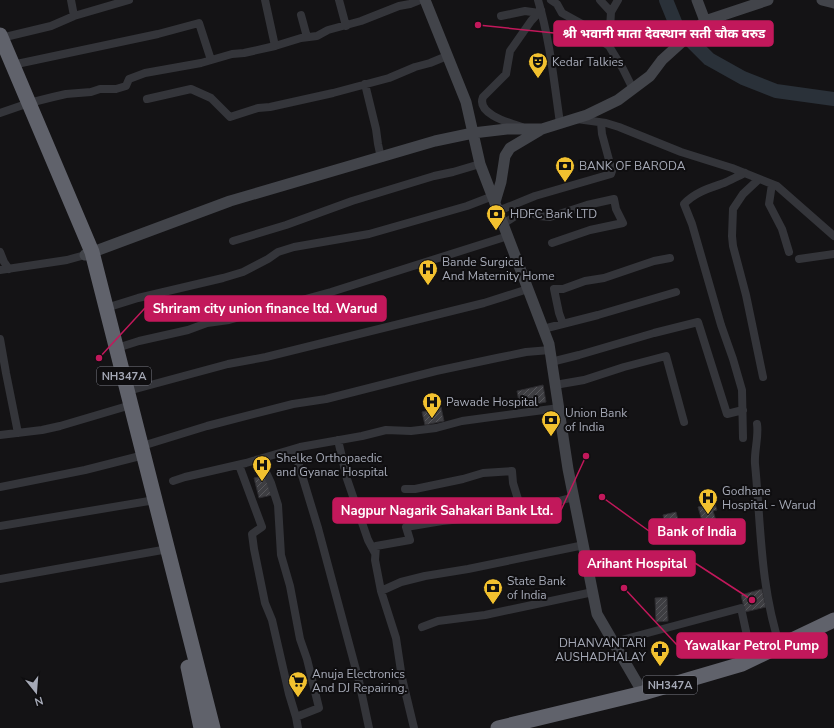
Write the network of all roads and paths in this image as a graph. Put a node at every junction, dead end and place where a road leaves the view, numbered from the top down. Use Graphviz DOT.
graph roads {
  1 [pos="71,0"];
  2 [pos="129,0"];
  3 [pos="265,0"];
  4 [pos="339,0"];
  5 [pos="420,0"];
  6 [pos="425,0"];
  7 [pos="538,0"];
  8 [pos="552,0"];
  9 [pos="600,0"];
  10 [pos="618,0"];
  11 [pos="697,0"];
  12 [pos="768,0"];
  13 [pos="822,0"];
  14 [pos="834,3"];
  15 [pos="540,12"];
  16 [pos="611,12"];
  17 [pos="301,14"];
  18 [pos="74,16"];
  19 [pos="501,16"];
  20 [pos="705,21"];
  21 [pos="346,26"];
  22 [pos="307,37"];
  23 [pos="276,46"];
  24 [pos="609,46"];
  25 [pos="3,49"];
  26 [pos="448,56"];
  27 [pos="211,60"];
  28 [pos="365,84"];
  29 [pos="632,89"];
  30 [pos="147,100"];
  31 [pos="25,104"];
  32 [pos="0,113"];
  33 [pos="574,119"];
  34 [pos="601,122"];
  35 [pos="560,123"];
  36 [pos="526,129"];
  37 [pos="542,129"];
  38 [pos="474,133"];
  39 [pos="380,158"];
  40 [pos="480,164"];
  41 [pos="745,173"];
  42 [pos="759,179"];
  43 [pos="772,184"];
  44 [pos="495,203"];
  45 [pos="503,224"];
  46 [pos="508,236"];
  47 [pos="834,236"];
  48 [pos="233,241"];
  49 [pos="552,243"];
  50 [pos="0,252"];
  51 [pos="789,252"];
  52 [pos="88,253"];
  53 [pos="834,254"];
  54 [pos="670,258"];
  55 [pos="799,259"];
  56 [pos="9,269"];
  57 [pos="0,270"];
  58 [pos="528,289"];
  59 [pos="676,292"];
  60 [pos="106,308"];
  61 [pos="563,324"];
  62 [pos="543,329"];
  63 [pos="0,338"];
  64 [pos="117,348"];
  65 [pos="550,350"];
  66 [pos="552,362"];
  67 [pos="763,377"];
  68 [pos="555,386"];
  69 [pos="127,401"];
  70 [pos="559,408"];
  71 [pos="743,410"];
  72 [pos="684,422"];
  73 [pos="757,424"];
  74 [pos="18,433"];
  75 [pos="0,435"];
  76 [pos="743,438"];
  77 [pos="338,440"];
  78 [pos="294,449"];
  79 [pos="140,453"];
  80 [pos="256,460"];
  81 [pos="240,465"];
  82 [pos="173,481"];
  83 [pos="0,486"];
  84 [pos="405,489"];
  85 [pos="574,497"];
  86 [pos="151,501"];
  87 [pos="521,509"];
  88 [pos="0,526"];
  89 [pos="584,545"];
  90 [pos="163,550"];
  91 [pos="375,553"];
  92 [pos="0,579"];
  93 [pos="380,591"];
  94 [pos="593,592"];
  95 [pos="834,620"];
  96 [pos="422,626"];
  97 [pos="614,642"];
  98 [pos="780,646"];
  99 [pos="752,659"];
  100 [pos="643,693"];
  101 [pos="296,717"];
  102 [pos="202,728"];
  103 [pos="213,728"];
  104 [pos="298,728"];
  105 [pos="369,728"];
  106 [pos="414,728"];
  107 [pos="498,728"];
  1 -- 18 [label="street"];
  2 -- 18 [label="street"];
  3 -- 23 [label="street"];
  4 -- 21 [label="street"];
  5 -- 21 [label="street"];
  6 -- 26 [label="street"];
  7 -- 15 [label="street"];
  8 -- 24 [label="street"];
  9 -- 16 [label="street"];
  10 -- 16 [label="street"];
  11 -- 20 [label="street"];
  12 -- 20 [label="street"];
  13 -- 14 [label="street"];
  15 -- 19 [label="street"];
  15 -- 35 [label="street"];
  15 -- 36 [label="street"];
  16 -- 24 [label="street"];
  17 -- 22 [label="street"];
  18 -- 25 [label="street"];
  20 -- 29 [label="street"];
  21 -- 22 [label="street"];
  22 -- 23 [label="street"];
  23 -- 27 [label="street"];
  24 -- 29 [label="street"];
  25 -- 27 [label="street"];
  25 -- 31 [label="highway, NH347A"];
  26 -- 28 [label="street"];
  26 -- 38 [label="street"];
  27 -- 31 [label="street"];
  28 -- 30 [label="street"];
  28 -- 39 [label="street"];
  29 -- 33 [label="street"];
  31 -- 32 [label="street"];
  31 -- 52 [label="highway, NH347A"];
  33 -- 34 [label="street"];
  33 -- 35 [label="street"];
  34 -- 41 [label="street"];
  34 -- 44 [label="street"];
  35 -- 37 [label="street"];
  36 -- 37 [label="street"];
  36 -- 38 [label="street"];
  37 -- 44 [label="street"];
  38 -- 39 [label="street"];
  38 -- 40 [label="street"];
  39 -- 52 [label="street"];
  40 -- 44 [label="street"];
  40 -- 48 [label="street"];
  41 -- 42 [label="street"];
  41 -- 71 [label="street"];
  42 -- 43 [label="street"];
  42 -- 67 [label="street"];
  43 -- 47 [label="street"];
  43 -- 51 [label="street"];
  44 -- 45 [label="street"];
  44 -- 60 [label="street"];
  45 -- 46 [label="street"];
  45 -- 49 [label="street"];
  46 -- 58 [label="street"];
  46 -- 64 [label="street"];
  50 -- 56 [label="street"];
  52 -- 56 [label="street"];
  52 -- 60 [label="highway, NH347A"];
  52 -- 69 [label="highway"];
  53 -- 55 [label="street"];
  54 -- 61 [label="street"];
  56 -- 57 [label="street"];
  58 -- 62 [label="street"];
  58 -- 69 [label="street"];
  59 -- 61 [label="street"];
  60 -- 64 [label="highway, NH347A"];
  61 -- 62 [label="street"];
  62 -- 65 [label="street"];
  63 -- 74 [label="street"];
  64 -- 69 [label="highway, NH347A"];
  65 -- 66 [label="street"];
  65 -- 79 [label="street"];
  66 -- 68 [label="street"];
  66 -- 71 [label="street"];
  68 -- 70 [label="street"];
  68 -- 72 [label="street"];
  69 -- 74 [label="street"];
  69 -- 79 [label="highway, NH347A"];
  70 -- 77 [label="street"];
  70 -- 85 [label="street"];
  71 -- 76 [label="street"];
  73 -- 98 [label="street"];
  74 -- 75 [label="street"];
  77 -- 78 [label="street"];
  77 -- 91 [label="street"];
  78 -- 80 [label="street"];
  78 -- 105 [label="street"];
  79 -- 83 [label="street"];
  79 -- 86 [label="highway, NH347A"];
  80 -- 81 [label="street"];
  80 -- 101 [label="street"];
  81 -- 82 [label="street"];
  81 -- 101 [label="street"];
  84 -- 87 [label="street"];
  85 -- 87 [label="street"];
  85 -- 89 [label="street"];
  86 -- 88 [label="street"];
  86 -- 90 [label="highway, NH347A"];
  87 -- 91 [label="street"];
  89 -- 93 [label="street"];
  89 -- 94 [label="street"];
  90 -- 92 [label="street"];
  90 -- 102 [label="highway"];
  90 -- 103 [label="highway, NH347A"];
  91 -- 93 [label="street"];
  93 -- 106 [label="street"];
  94 -- 96 [label="street"];
  94 -- 97 [label="street"];
  95 -- 98 [label="highway, NH347A"];
  97 -- 99 [label="street"];
  97 -- 100 [label="street"];
  98 -- 99 [label="highway, NH347A"];
  99 -- 100 [label="highway, NH347A"];
  100 -- 107 [label="highway, NH347A"];
  101 -- 104 [label="street"];
}
